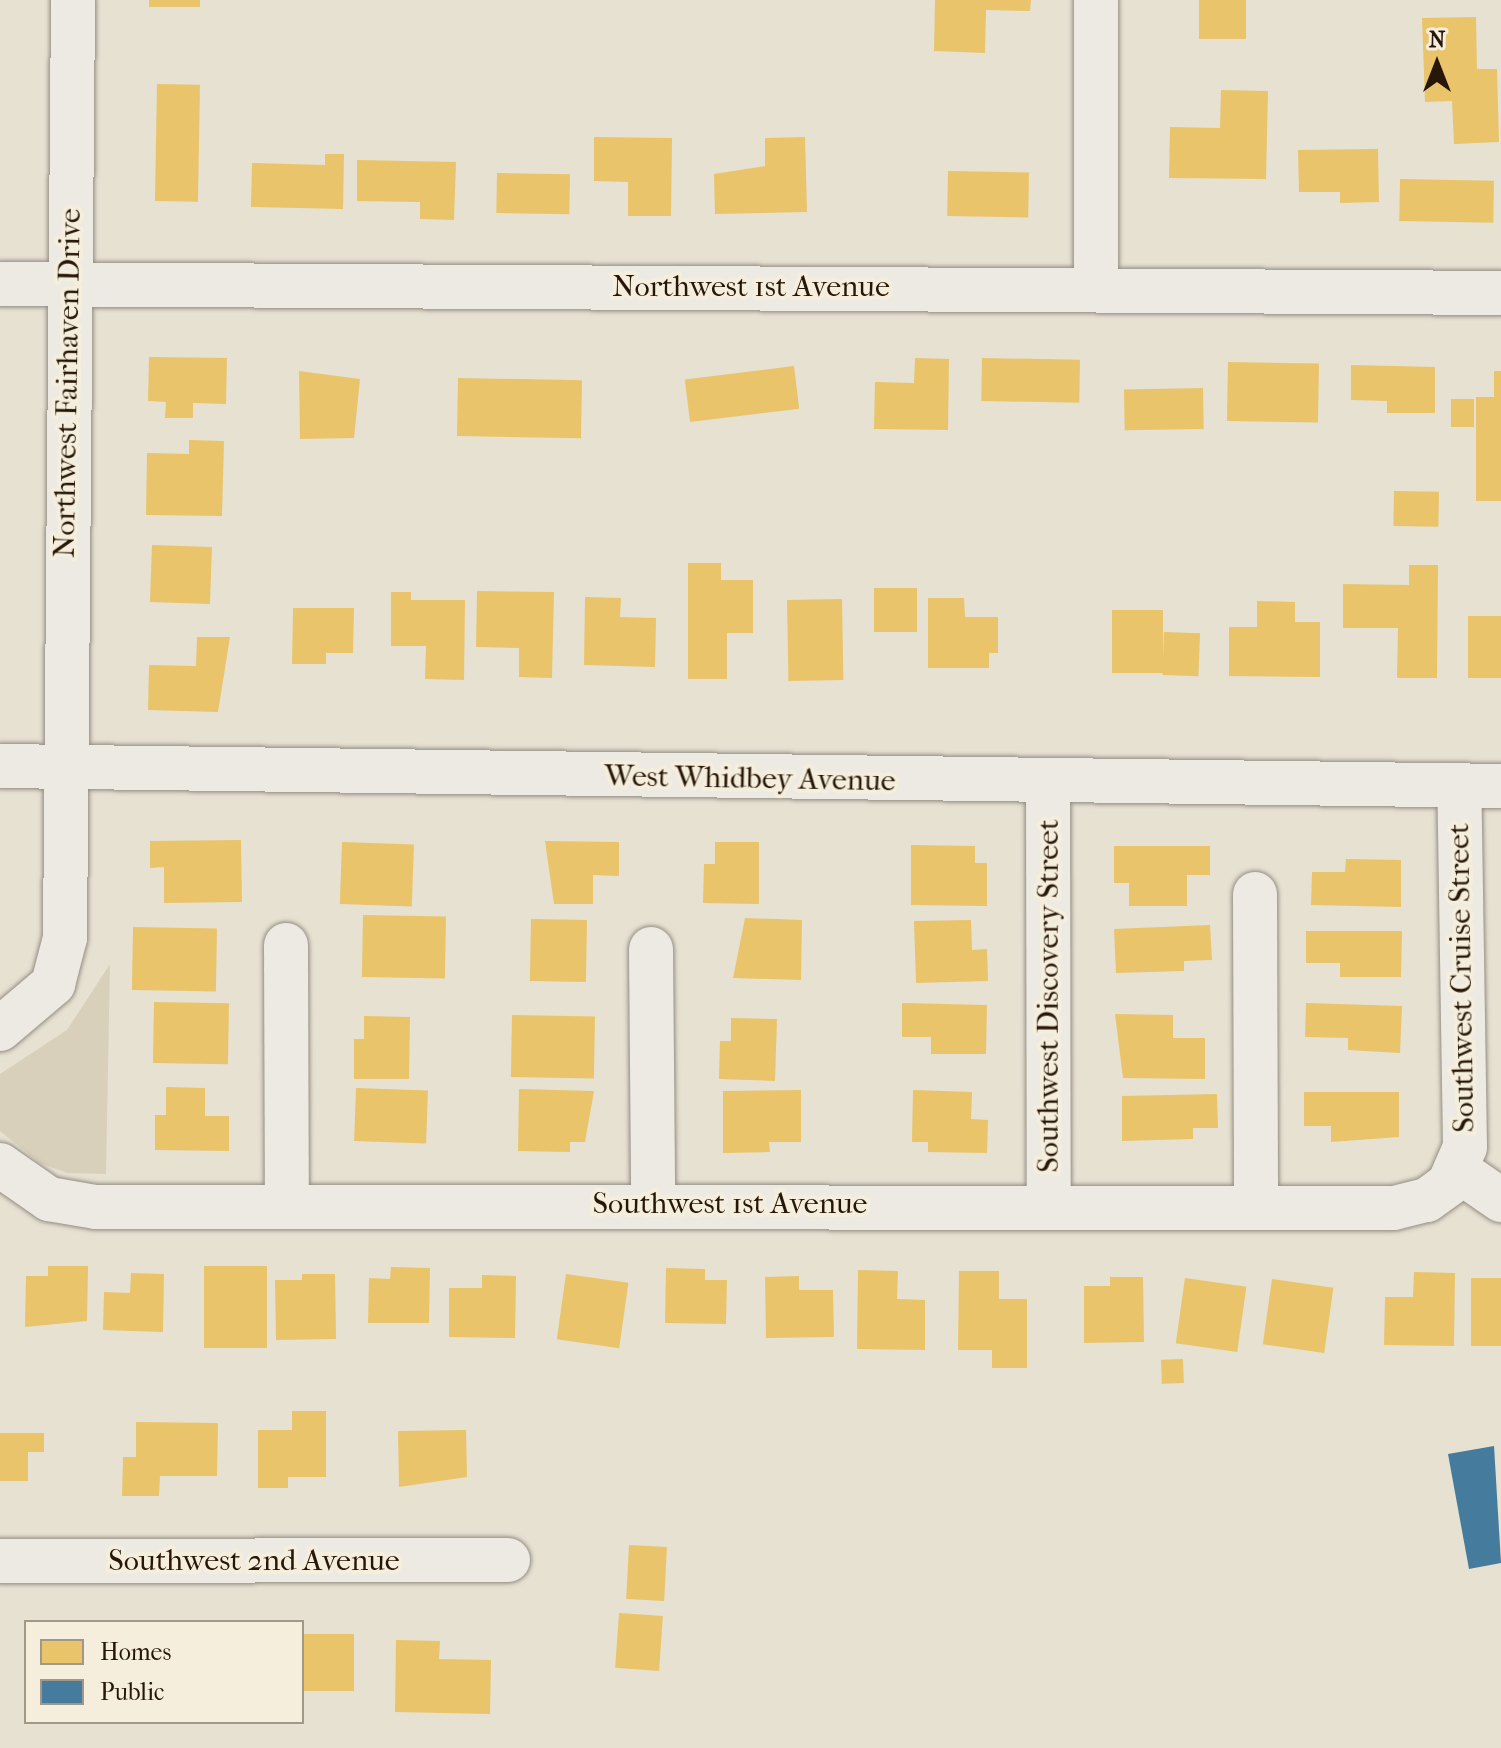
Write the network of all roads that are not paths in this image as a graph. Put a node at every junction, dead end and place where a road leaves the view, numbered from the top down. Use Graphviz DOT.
graph roads {
  1 [pos="73,0"];
  2 [pos="1096,0"];
  3 [pos="0,284"];
  4 [pos="69,284"];
  5 [pos="1096,289"];
  6 [pos="1501,293"];
  7 [pos="0,766"];
  8 [pos="65,766"];
  9 [pos="1048,785"];
  10 [pos="1480,785"];
  11 [pos="1255,894"];
  12 [pos="286,945"];
  13 [pos="651,949"];
  14 [pos="0,1029"];
  15 [pos="0,1165"];
  16 [pos="1456,1169"];
  17 [pos="1501,1200"];
  18 [pos="653,1202"];
  19 [pos="287,1205"];
  20 [pos="1049,1207"];
  21 [pos="1256,1207"];
  22 [pos="508,1560"];
  23 [pos="0,1561"];
  1 -- 4 [label="street, Northwest Fairhaven Drive"];
  2 -- 5 [label="street"];
  3 -- 4 [label="street, Northwest 1st Avenue"];
  4 -- 5 [label="street, Northwest 1st Avenue"];
  4 -- 8 [label="street, Northwest Fairhaven Drive"];
  5 -- 6 [label="street, Northwest 1st Avenue"];
  7 -- 8 [label="street, West Whidbey Avenue"];
  8 -- 9 [label="street, West Whidbey Avenue"];
  8 -- 14 [label="street, Northwest Fairhaven Drive"];
  9 -- 10 [label="street, West Whidbey Avenue"];
  9 -- 20 [label="street, Southwest Discovery Street"];
  10 -- 16 [label="street, Southwest Cruise Street"];
  11 -- 21 [label="street"];
  12 -- 19 [label="street"];
  13 -- 18 [label="street"];
  15 -- 19 [label="street, Southwest 1st Avenue"];
  16 -- 17 [label="street"];
  16 -- 21 [label="street, Southwest 1st Avenue"];
  18 -- 19 [label="street, Southwest 1st Avenue"];
  18 -- 20 [label="street, Southwest 1st Avenue"];
  20 -- 21 [label="street, Southwest 1st Avenue"];
  22 -- 23 [label="street, Southwest 2nd Avenue"];
}
